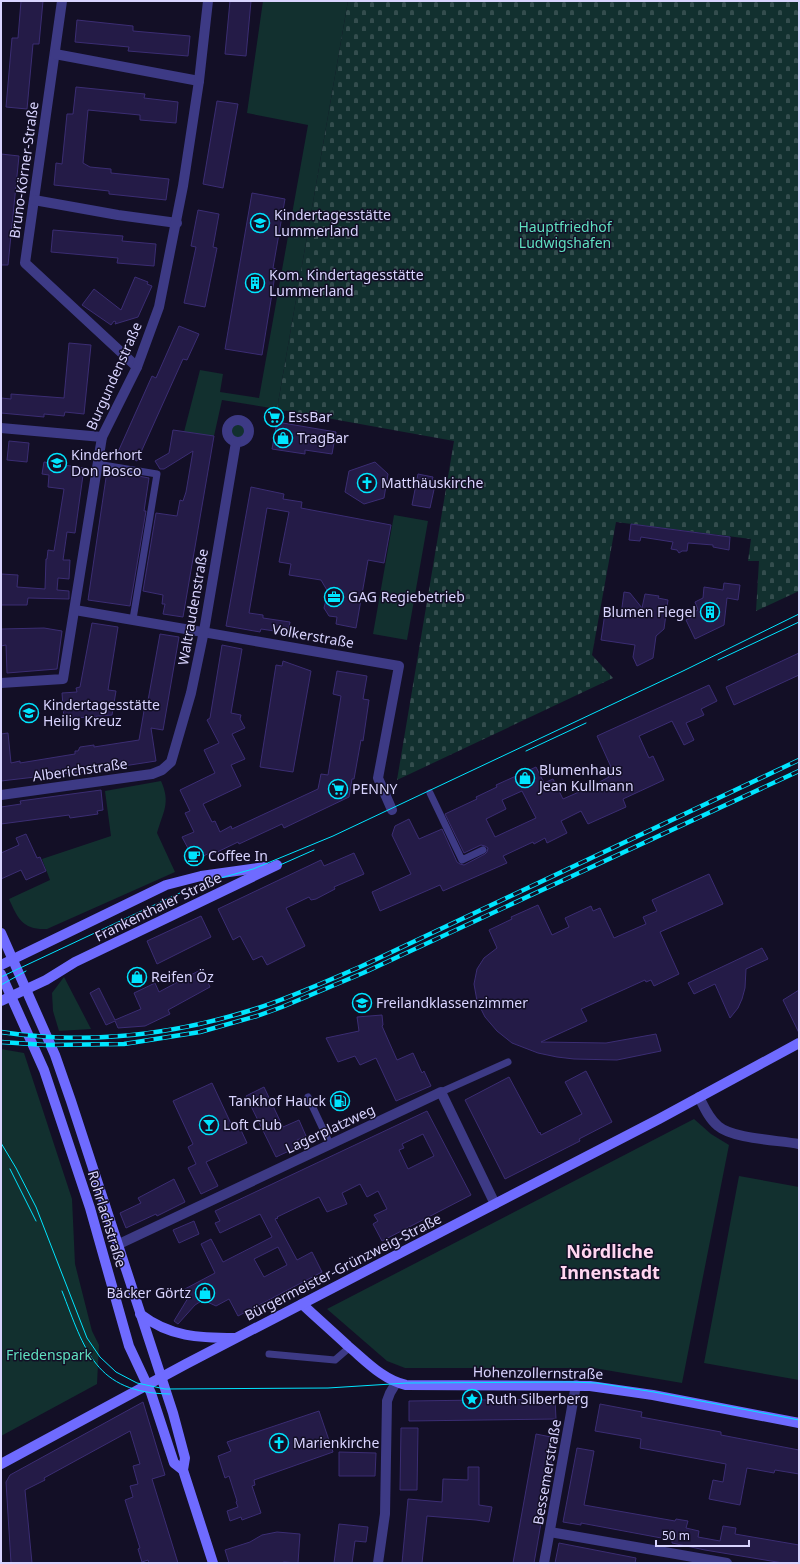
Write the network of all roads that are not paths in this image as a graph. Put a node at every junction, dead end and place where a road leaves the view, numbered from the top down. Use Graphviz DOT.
graph roads {
  1 [pos="62,1"];
  2 [pos="208,1"];
  3 [pos="55,54"];
  4 [pos="199,81"];
  5 [pos="34,200"];
  6 [pos="176,223"];
  7 [pos="137,367"];
  8 [pos="1,428"];
  9 [pos="102,437"];
  10 [pos="236,442"];
  11 [pos="97,464"];
  12 [pos="75,610"];
  13 [pos="132,619"];
  14 [pos="204,631"];
  15 [pos="1,683"];
  16 [pos="162,770"];
  17 [pos="430,792"];
  18 [pos="1,795"];
  19 [pos="392,810"];
  20 [pos="483,850"];
  21 [pos="1,933"];
  22 [pos="13,958"];
  23 [pos="1,965"];
  24 [pos="1,974"];
  25 [pos="27,988"];
  26 [pos="11,996"];
  27 [pos="1,1001"];
  28 [pos="799,1043"];
  29 [pos="508,1062"];
  30 [pos="441,1092"];
  31 [pos="308,1097"];
  32 [pos="699,1098"];
  33 [pos="330,1144"];
  34 [pos="799,1144"];
  35 [pos="495,1204"];
  36 [pos="117,1245"];
  37 [pos="302,1304"];
  38 [pos="140,1314"];
  39 [pos="237,1338"];
  40 [pos="350,1347"];
  41 [pos="269,1354"];
  42 [pos="161,1378"];
  43 [pos="396,1383"];
  44 [pos="147,1385"];
  45 [pos="576,1385"];
  46 [pos="799,1423"];
  47 [pos="1,1464"];
  48 [pos="183,1470"];
  49 [pos="550,1532"];
  50 [pos="713,1562"];
  51 [pos="213,1563"];
  52 [pos="378,1563"];
  53 [pos="544,1563"];
  54 [pos="727,1563"];
  1 -- 3 [label="street, Bruno-Körner-Straße"];
  2 -- 4 [label="street, Burgundenstraße"];
  3 -- 4 [label="street"];
  3 -- 5 [label="street, Bruno-Körner-Straße"];
  4 -- 6 [label="street, Burgundenstraße"];
  5 -- 6 [label="street"];
  5 -- 7 [label="street, Bruno-Körner-Straße"];
  6 -- 7 [label="street, Burgundenstraße"];
  7 -- 9 [label="street, Burgundenstraße"];
  8 -- 9 [label="street"];
  9 -- 11 [label="street, Burgundenstraße"];
  10 -- 14 [label="street, Waltraudenstraße"];
  11 -- 12 [label="street, Burgundenstraße"];
  11 -- 13 [label="lane"];
  12 -- 13 [label="street, Volkerstraße"];
  12 -- 15 [label="street, Burgundenstraße"];
  13 -- 14 [label="street, Volkerstraße"];
  14 -- 16 [label="street, Waltraudenstraße"];
  14 -- 19 [label="street, Volkerstraße"];
  16 -- 18 [label="street, Alberichstraße"];
  17 -- 20 [label="lane"];
  21 -- 22 [label="street, Rohrlachstraße"];
  22 -- 23 [label="street, Frankenthaler Straße"];
  22 -- 25 [label="street, Rohrlachstraße"];
  22 -- 25 [label="street, Frankenthaler Straße"];
  24 -- 26 [label="street, Rohrlachstraße"];
  25 -- 26 [label="street, Frankenthaler Straße"];
  25 -- 36 [label="street, Rohrlachstraße"];
  26 -- 27 [label="street, Frankenthaler Straße"];
  26 -- 44 [label="street, Rohrlachstraße"];
  28 -- 32 [label="street, Bürgermeister-Grünzweig-Straße"];
  29 -- 30 [label="lane"];
  30 -- 33 [label="street, Lagerplatzweg"];
  30 -- 35 [label="street"];
  31 -- 33 [label="lane"];
  32 -- 34 [label="street"];
  32 -- 35 [label="street, Bürgermeister-Grünzweig-Straße"];
  33 -- 36 [label="street, Lagerplatzweg"];
  35 -- 37 [label="street, Bürgermeister-Grünzweig-Straße"];
  36 -- 38 [label="street, Rohrlachstraße"];
  37 -- 39 [label="street, Bürgermeister-Grünzweig-Straße"];
  37 -- 40 [label="street, Hohenzollernstraße"];
  38 -- 39 [label="street"];
  38 -- 42 [label="street, Rohrlachstraße"];
  39 -- 42 [label="street, Bürgermeister-Grünzweig-Straße"];
  40 -- 41 [label="lane"];
  40 -- 43 [label="street, Hohenzollernstraße"];
  42 -- 44 [label="street, Bürgermeister-Grünzweig-Straße"];
  42 -- 48 [label="street, Rohrlachstraße"];
  43 -- 45 [label="street, Hohenzollernstraße"];
  43 -- 52 [label="street"];
  44 -- 47 [label="street, Bürgermeister-Grünzweig-Straße"];
  44 -- 48 [label="street, Rohrlachstraße"];
  45 -- 46 [label="street, Hohenzollernstraße"];
  45 -- 49 [label="street, Bessemerstraße"];
  48 -- 51 [label="street, Rohrlachstraße"];
  49 -- 50 [label="street"];
  49 -- 53 [label="street, Bessemerstraße"];
  50 -- 54 [label="street"];
}
